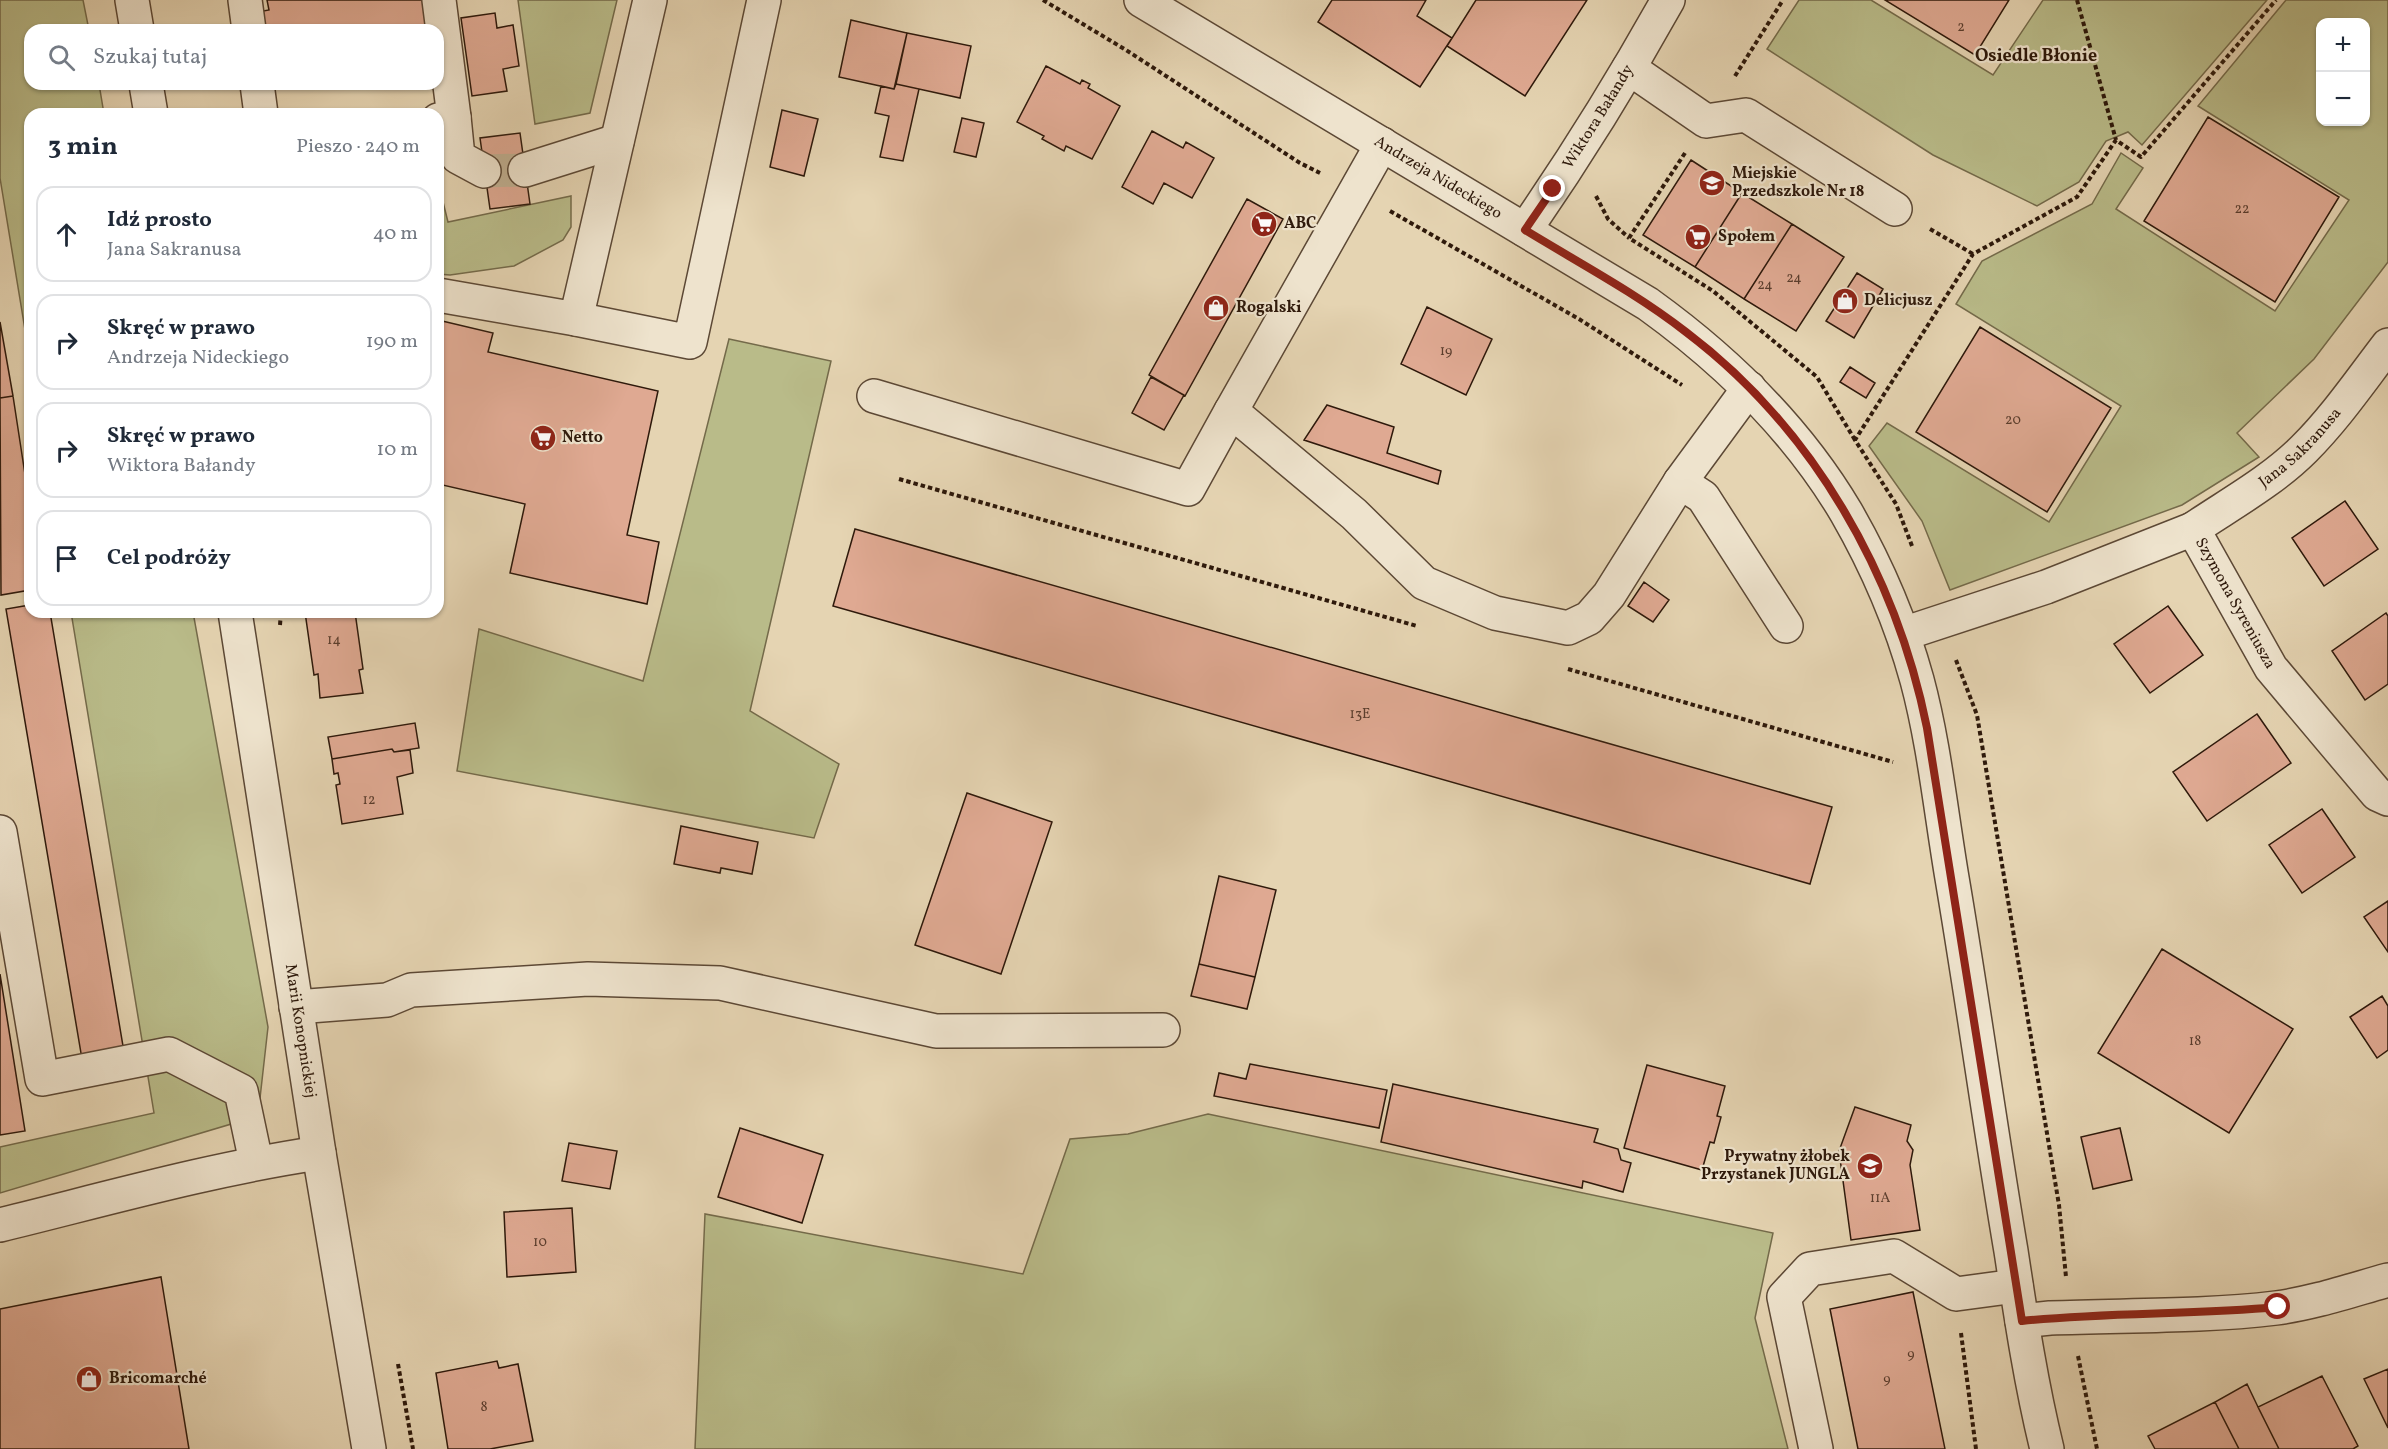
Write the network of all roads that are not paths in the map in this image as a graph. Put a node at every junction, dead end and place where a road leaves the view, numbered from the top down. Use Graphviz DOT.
graph roads {
  1 [pos="132,0"];
  2 [pos="245,0"];
  3 [pos="439,0"];
  4 [pos="650,0"];
  5 [pos="764,0"];
  6 [pos="1141,0"];
  7 [pos="1668,0"];
  8 [pos="136,24"];
  9 [pos="248,24"];
  10 [pos="440,24"];
  11 [pos="1629,68"];
  12 [pos="444,84"];
  13 [pos="147,90"];
  14 [pos="258,90"];
  15 [pos="149,108"];
  16 [pos="260,108"];
  17 [pos="446,118"];
  18 [pos="617,141"];
  19 [pos="1382,144"];
  20 [pos="525,170"];
  21 [pos="484,171"];
  22 [pos="1895,209"];
  23 [pos="1525,230"];
  24 [pos="444,296"];
  25 [pos="576,319"];
  26 [pos="2388,345"];
  27 [pos="1749,388"];
  28 [pos="874,396"];
  29 [pos="1231,411"];
  30 [pos="1680,482"];
  31 [pos="2193,529"];
  32 [pos="236,618"];
  33 [pos="1786,626"];
  34 [pos="1903,634"];
  35 [pos="2388,799"];
  36 [pos="0,832"];
  37 [pos="296,1006"];
  38 [pos="1163,1030"];
  39 [pos="319,1153"];
  40 [pos="256,1162"];
  41 [pos="0,1225"];
  42 [pos="2388,1280"];
  43 [pos="2016,1286"];
  44 [pos="2022,1321"];
  45 [pos="369,1449"];
  46 [pos="1815,1449"];
  47 [pos="2047,1449"];
  1 -- 8 [label="street"];
  2 -- 9 [label="street"];
  3 -- 10 [label="street"];
  4 -- 18 [label="street"];
  5 -- 25 [label="street"];
  6 -- 19 [label="street, Andrzeja Nideckiego"];
  7 -- 11 [label="street, Wiktora Bałandy"];
  11 -- 22 [label="street"];
  11 -- 23 [label="street, Wiktora Bałandy"];
  12 -- 17 [label="street"];
  13 -- 15 [label="street"];
  14 -- 16 [label="street"];
  17 -- 21 [label="street"];
  18 -- 20 [label="street"];
  18 -- 25 [label="street"];
  19 -- 23 [label="street, Andrzeja Nideckiego"];
  19 -- 29 [label="street"];
  23 -- 27 [label="street, Andrzeja Nideckiego"];
  24 -- 25 [label="street"];
  26 -- 31 [label="street, Jana Sakranusa"];
  27 -- 30 [label="street"];
  27 -- 34 [label="street, Andrzeja Nideckiego"];
  28 -- 29 [label="street"];
  29 -- 30 [label="street"];
  30 -- 33 [label="street"];
  31 -- 34 [label="street, Szymona Syreniusza"];
  31 -- 35 [label="street, Szymona Syreniusza"];
  32 -- 37 [label="street, Marii Konopnickiej"];
  34 -- 43 [label="street, Andrzeja Nideckiego"];
  36 -- 40 [label="street"];
  37 -- 38 [label="street"];
  37 -- 39 [label="street, Marii Konopnickiej"];
  39 -- 40 [label="street"];
  39 -- 45 [label="street, Marii Konopnickiej"];
  40 -- 41 [label="street"];
  42 -- 44 [label="street"];
  43 -- 44 [label="street, Andrzeja Nideckiego"];
  43 -- 46 [label="street"];
  44 -- 47 [label="street, Andrzeja Nideckiego"];
}
